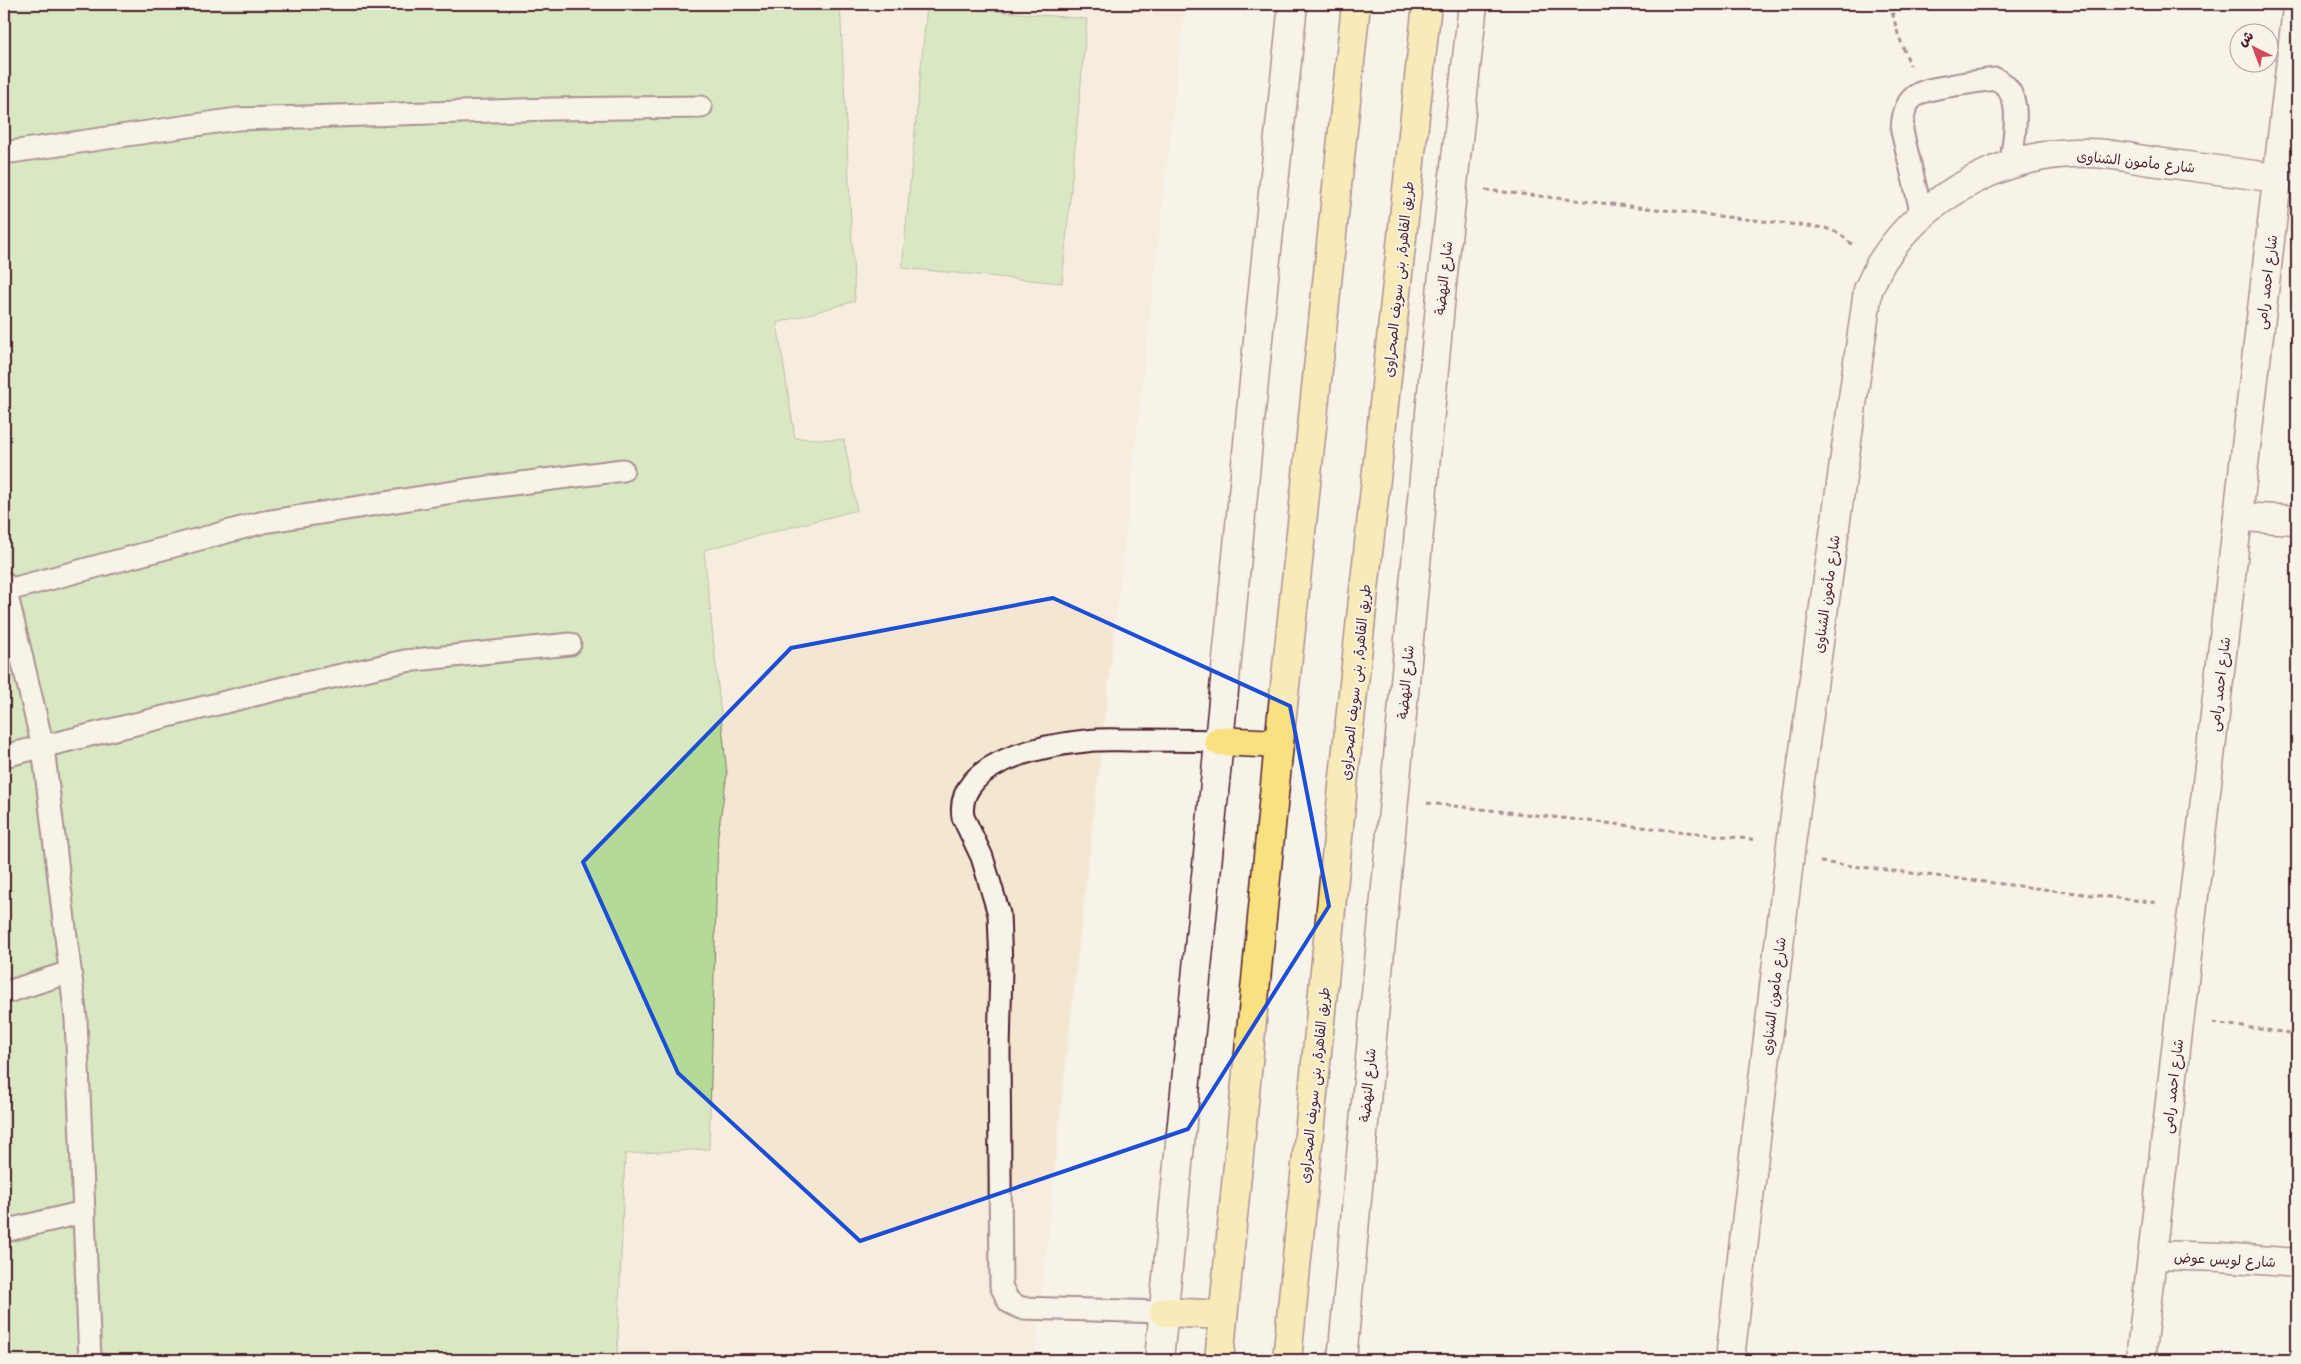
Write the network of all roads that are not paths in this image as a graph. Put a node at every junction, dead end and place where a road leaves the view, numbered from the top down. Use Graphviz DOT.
graph roads {
  1 [pos="1293,4"];
  2 [pos="1356,4"];
  3 [pos="1427,4"];
  4 [pos="1473,4"];
  5 [pos="2297,8"];
  6 [pos="701,107"];
  7 [pos="4,153"];
  8 [pos="2011,164"];
  9 [pos="2277,178"];
  10 [pos="1922,215"];
  11 [pos="623,470"];
  12 [pos="2238,517"];
  13 [pos="2297,520"];
  14 [pos="4,588"];
  15 [pos="570,644"];
  16 [pos="1219,740"];
  17 [pos="1279,744"];
  18 [pos="43,747"];
  19 [pos="4,756"];
  20 [pos="70,972"];
  21 [pos="4,992"];
  22 [pos="84,1212"];
  23 [pos="4,1231"];
  24 [pos="2153,1256"];
  25 [pos="2297,1264"];
  26 [pos="1164,1312"];
  27 [pos="1223,1315"];
  28 [pos="90,1360"];
  29 [pos="1159,1360"];
  30 [pos="1219,1360"];
  31 [pos="1286,1360"];
  32 [pos="1342,1360"];
  33 [pos="1733,1360"];
  34 [pos="2140,1360"];
  1 -- 16 [label="street"];
  2 -- 17 [label="main road"];
  3 -- 31 [label="main road, طريق القاهرة, بنى سويف الصحراوى"];
  4 -- 32 [label="street, شارع النهضة"];
  5 -- 9 [label="street, شارع احمد رامى"];
  6 -- 7 [label="lane"];
  8 -- 9 [label="street, شارع مأمون الشناوى"];
  8 -- 10 [label="street, شارع مأمون الشناوى"];
  8 -- 10 [label="lane"];
  9 -- 12 [label="street, شارع احمد رامى"];
  10 -- 33 [label="street, شارع مأمون الشناوى"];
  11 -- 14 [label="lane"];
  12 -- 13 [label="street"];
  12 -- 24 [label="street, شارع احمد رامى"];
  14 -- 18 [label="lane"];
  15 -- 18 [label="lane"];
  16 -- 17 [label="main road"];
  16 -- 26 [label="street"];
  16 -- 26 [label="lane"];
  17 -- 27 [label="main road"];
  18 -- 19 [label="lane"];
  18 -- 20 [label="lane"];
  20 -- 21 [label="lane"];
  20 -- 22 [label="lane"];
  22 -- 23 [label="lane"];
  22 -- 28 [label="lane"];
  24 -- 25 [label="street, شارع لويس عوض"];
  24 -- 34 [label="street, شارع احمد رامى"];
  26 -- 27 [label="main road"];
  26 -- 29 [label="street"];
  27 -- 30 [label="main road"];
}
